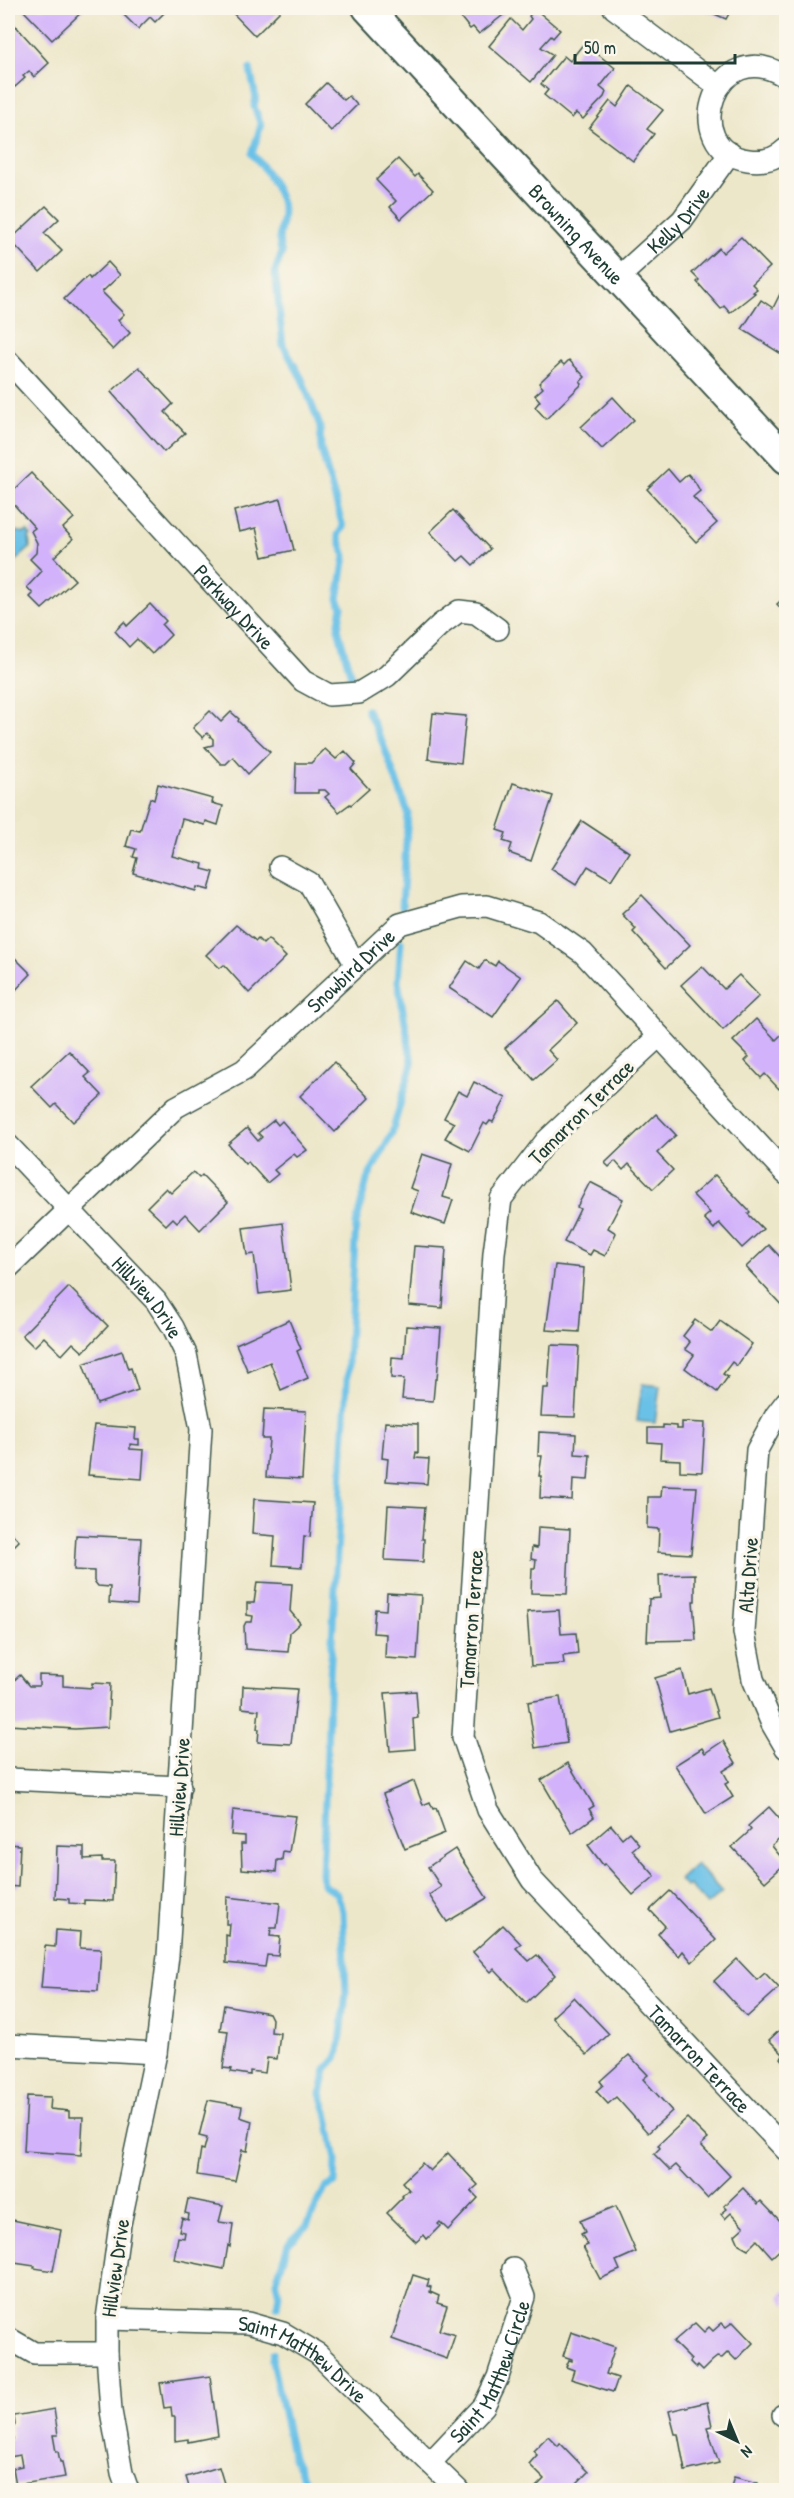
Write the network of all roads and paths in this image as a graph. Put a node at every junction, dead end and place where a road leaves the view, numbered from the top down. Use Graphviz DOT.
graph roads {
  1 [pos="367,8"];
  2 [pos="614,8"];
  3 [pos="786,77"];
  4 [pos="718,86"];
  5 [pos="730,153"];
  6 [pos="785,153"];
  7 [pos="618,278"];
  8 [pos="8,361"];
  9 [pos="786,459"];
  10 [pos="498,629"];
  11 [pos="280,867"];
  12 [pos="356,966"];
  13 [pos="659,1036"];
  14 [pos="8,1145"];
  15 [pos="786,1174"];
  16 [pos="68,1208"];
  17 [pos="8,1268"];
  18 [pos="786,1402"];
  19 [pos="786,1748"];
  20 [pos="8,1779"];
  21 [pos="180,1787"];
  22 [pos="8,2044"];
  23 [pos="156,2053"];
  24 [pos="786,2150"];
  25 [pos="513,2269"];
  26 [pos="107,2319"];
  27 [pos="8,2338"];
  28 [pos="107,2353"];
  29 [pos="430,2463"];
  30 [pos="128,2490"];
  31 [pos="458,2490"];
  1 -- 7 [label="street, Browning Avenue"];
  2 -- 4 [label="street"];
  3 -- 4 [label="street"];
  4 -- 5 [label="street"];
  5 -- 6 [label="street"];
  5 -- 7 [label="street, Kelly Drive"];
  7 -- 9 [label="street, Browning Avenue"];
  8 -- 10 [label="street, Parkway Drive"];
  11 -- 12 [label="street"];
  12 -- 13 [label="street, Snowbird Drive"];
  12 -- 16 [label="street, Snowbird Drive"];
  13 -- 15 [label="street, Snowbird Drive"];
  13 -- 24 [label="street, Tamarron Terrace"];
  14 -- 16 [label="street, Hillview Drive"];
  16 -- 17 [label="street, Snowbird Drive"];
  16 -- 21 [label="street, Hillview Drive"];
  18 -- 19 [label="street, Alta Drive"];
  20 -- 21 [label="street"];
  21 -- 23 [label="street, Hillview Drive"];
  22 -- 23 [label="street"];
  23 -- 26 [label="street, Hillview Drive"];
  25 -- 29 [label="street, Saint Matthew Circle"];
  26 -- 28 [label="street, Hillview Drive"];
  26 -- 29 [label="street, Saint Matthew Drive"];
  27 -- 28 [label="street"];
  28 -- 30 [label="street, Hillview Drive"];
  29 -- 31 [label="street, Saint Matthew Drive"];
}
